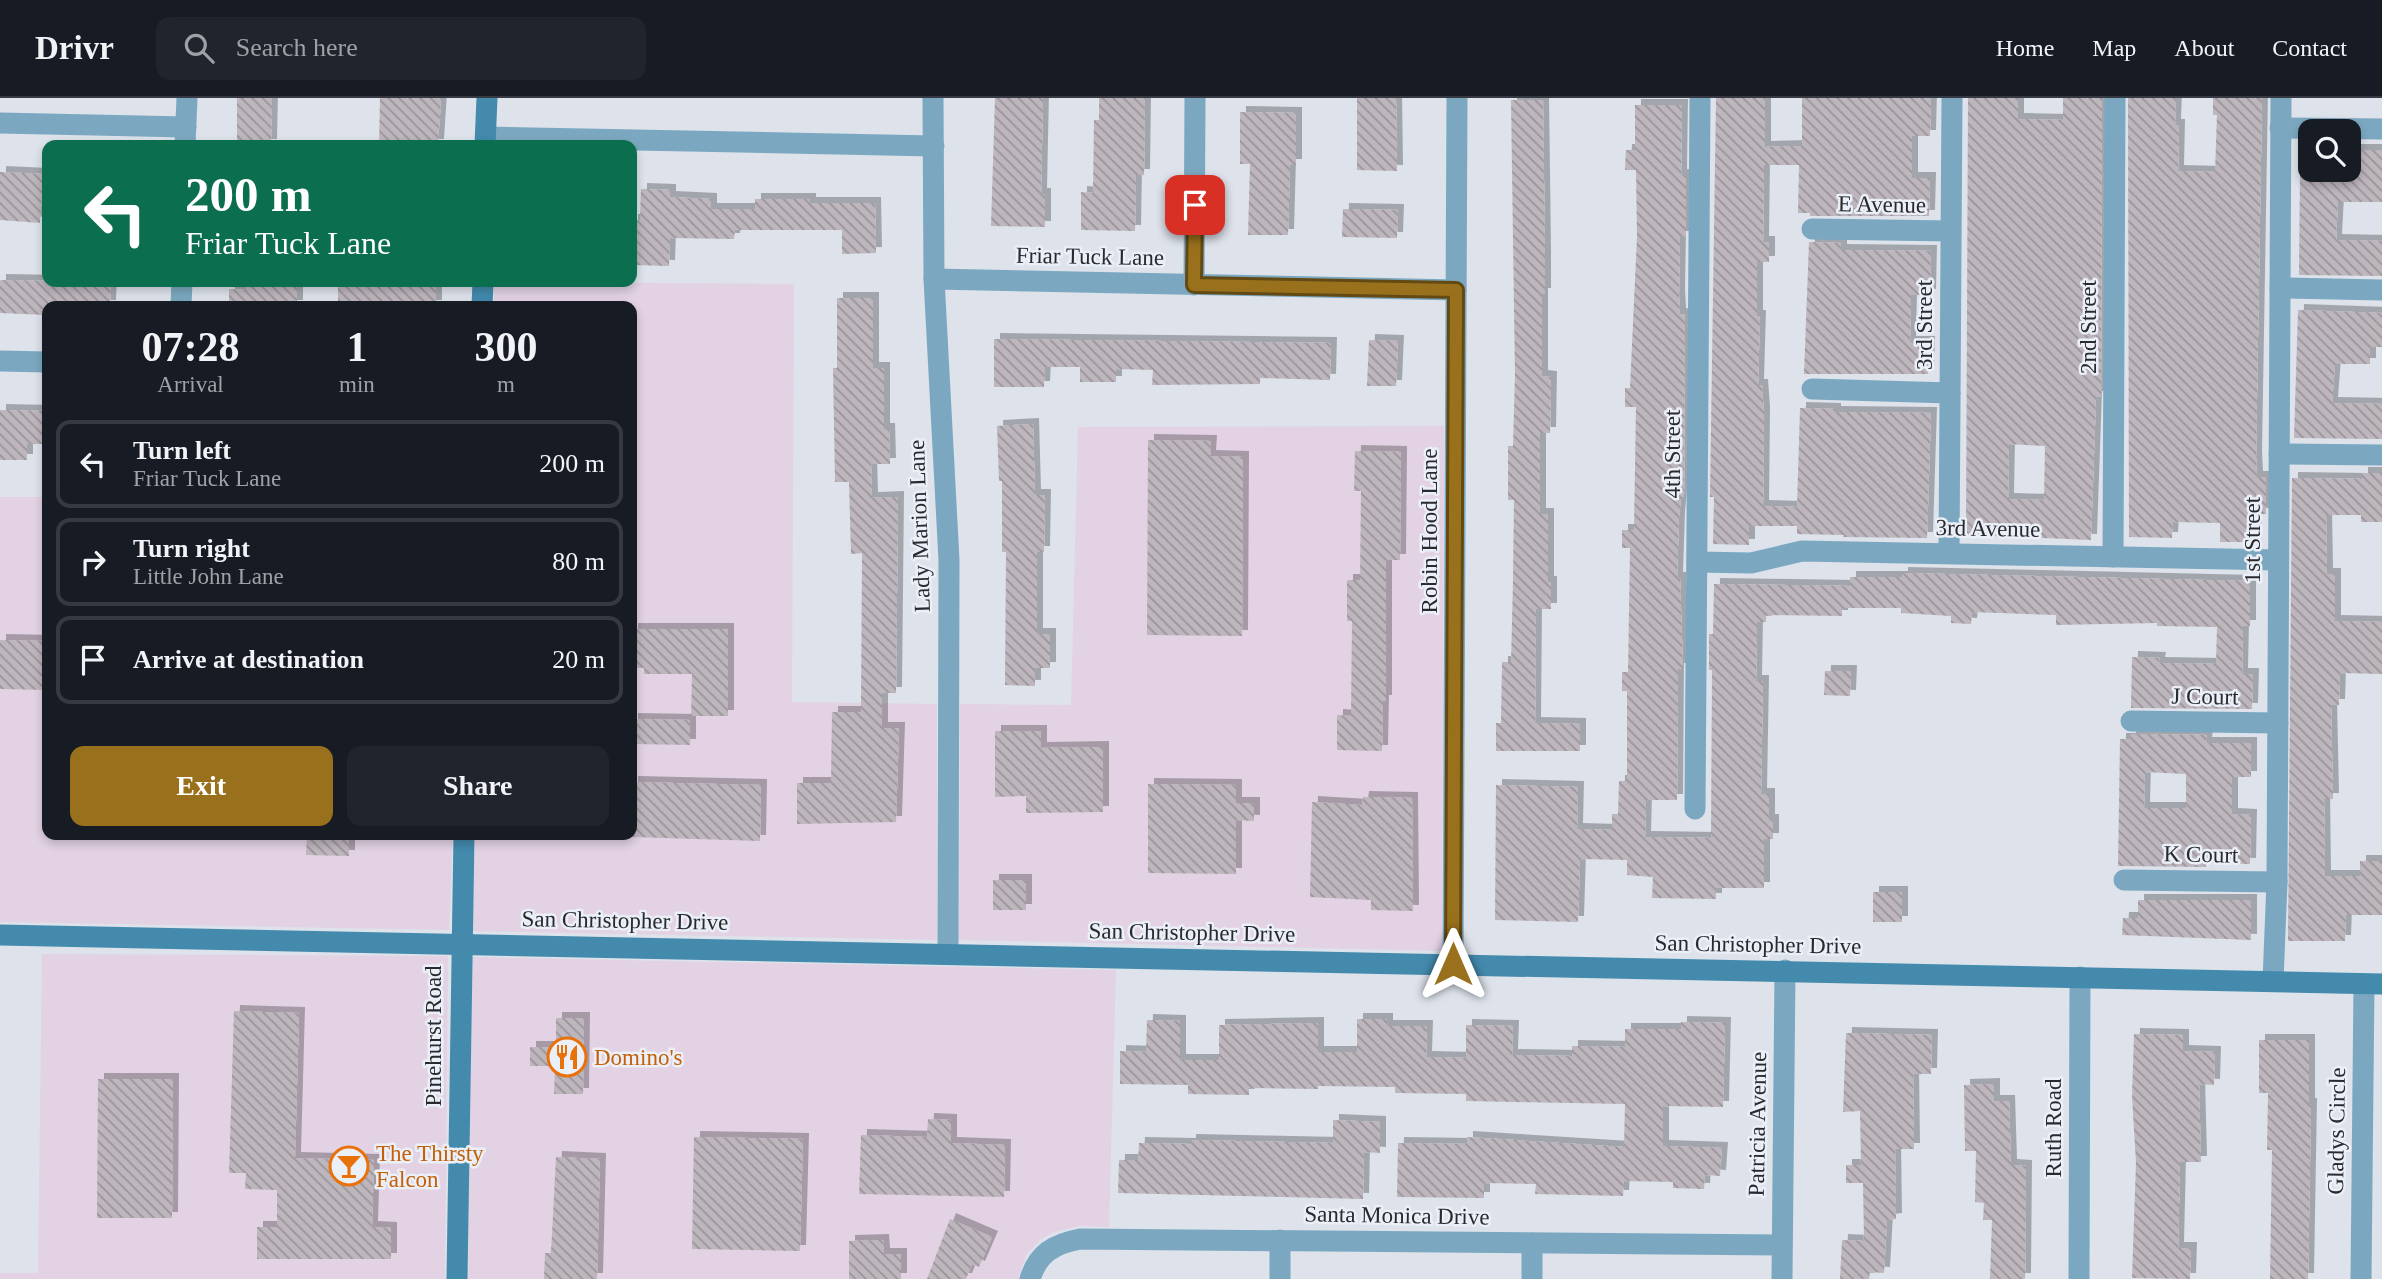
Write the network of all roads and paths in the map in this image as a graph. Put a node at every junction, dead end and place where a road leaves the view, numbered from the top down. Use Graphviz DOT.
graph roads {
  1 [pos="187,98"];
  2 [pos="487,98"];
  3 [pos="933,98"];
  4 [pos="1195,98"];
  5 [pos="1457,98"];
  6 [pos="1700,98"];
  7 [pos="1952,98"];
  8 [pos="2115,98"];
  9 [pos="2281,98"];
  10 [pos="0,123"];
  11 [pos="2280,128"];
  12 [pos="2382,129"];
  13 [pos="186,136"];
  14 [pos="486,140"];
  15 [pos="637,143"];
  16 [pos="934,146"];
  17 [pos="1812,229"];
  18 [pos="1951,232"];
  19 [pos="934,279"];
  20 [pos="1194,285"];
  21 [pos="2280,288"];
  22 [pos="1456,290"];
  23 [pos="2382,290"];
  24 [pos="0,361"];
  25 [pos="42,362"];
  26 [pos="1812,389"];
  27 [pos="1950,393"];
  28 [pos="2279,454"];
  29 [pos="2382,455"];
  30 [pos="1949,553"];
  31 [pos="2113,557"];
  32 [pos="2278,560"];
  33 [pos="1698,562"];
  34 [pos="2131,721"];
  35 [pos="2278,723"];
  36 [pos="1695,809"];
  37 [pos="464,840"];
  38 [pos="2124,880"];
  39 [pos="2277,882"];
  40 [pos="0,935"];
  41 [pos="460,943"];
  42 [pos="948,953"];
  43 [pos="1453,964"];
  44 [pos="1785,970"];
  45 [pos="2081,976"];
  46 [pos="2273,981"];
  47 [pos="2373,984"];
  48 [pos="1280,1240"];
  49 [pos="1532,1243"];
  50 [pos="1782,1245"];
  51 [pos="2368,1273"];
  52 [pos="457,1279"];
  53 [pos="1030,1279"];
  54 [pos="1280,1279"];
  55 [pos="1532,1279"];
  56 [pos="1782,1279"];
  57 [pos="2079,1279"];
  1 -- 13 [label="street"];
  2 -- 14 [label="street"];
  3 -- 16 [label="street, Lady Marion Lane"];
  4 -- 20 [label="street"];
  5 -- 22 [label="street, Robin Hood Lane"];
  6 -- 33 [label="street, 4th Street"];
  7 -- 18 [label="street, 3rd Street"];
  8 -- 31 [label="street, 2nd Street"];
  9 -- 11 [label="street, 1st Street"];
  10 -- 13 [label="street"];
  11 -- 12 [label="street"];
  11 -- 21 [label="street, 1st Street"];
  15 -- 16 [label="street"];
  16 -- 19 [label="street, Lady Marion Lane"];
  17 -- 18 [label="street, E Avenue"];
  18 -- 27 [label="street, 3rd Street"];
  19 -- 20 [label="street, Friar Tuck Lane"];
  19 -- 42 [label="street, Lady Marion Lane"];
  20 -- 22 [label="street, Friar Tuck Lane"];
  21 -- 23 [label="street"];
  21 -- 28 [label="street, 1st Street"];
  22 -- 43 [label="street, Robin Hood Lane"];
  24 -- 25 [label="street"];
  26 -- 27 [label="street"];
  27 -- 30 [label="street, 3rd Street"];
  28 -- 29 [label="street"];
  28 -- 32 [label="street, 1st Street"];
  30 -- 31 [label="street, 3rd Avenue"];
  30 -- 33 [label="street, 3rd Avenue"];
  31 -- 32 [label="street, 3rd Avenue"];
  32 -- 35 [label="street, 1st Street"];
  33 -- 36 [label="street, 4th Street"];
  34 -- 35 [label="street, J Court"];
  35 -- 39 [label="street, 1st Street"];
  37 -- 41 [label="street, Pinehurst Road"];
  38 -- 39 [label="street, K Court"];
  39 -- 46 [label="street, 1st Street"];
  40 -- 41 [label="street, San Christopher Drive"];
  41 -- 42 [label="street, San Christopher Drive"];
  41 -- 52 [label="street, Pinehurst Road"];
  42 -- 43 [label="street, San Christopher Drive"];
  43 -- 44 [label="street, San Christopher Drive"];
  44 -- 45 [label="street, San Christopher Drive"];
  44 -- 50 [label="street, Patricia Avenue"];
  45 -- 46 [label="street, San Christopher Drive"];
  45 -- 57 [label="street, Ruth Road"];
  46 -- 47 [label="street, San Christopher Drive"];
  47 -- 51 [label="street, Gladys Circle"];
  48 -- 49 [label="street, Santa Monica Drive"];
  48 -- 53 [label="street, Santa Monica Drive"];
  48 -- 54 [label="street"];
  49 -- 50 [label="street, Santa Monica Drive"];
  49 -- 55 [label="street"];
  50 -- 56 [label="street, Patricia Avenue"];
}
